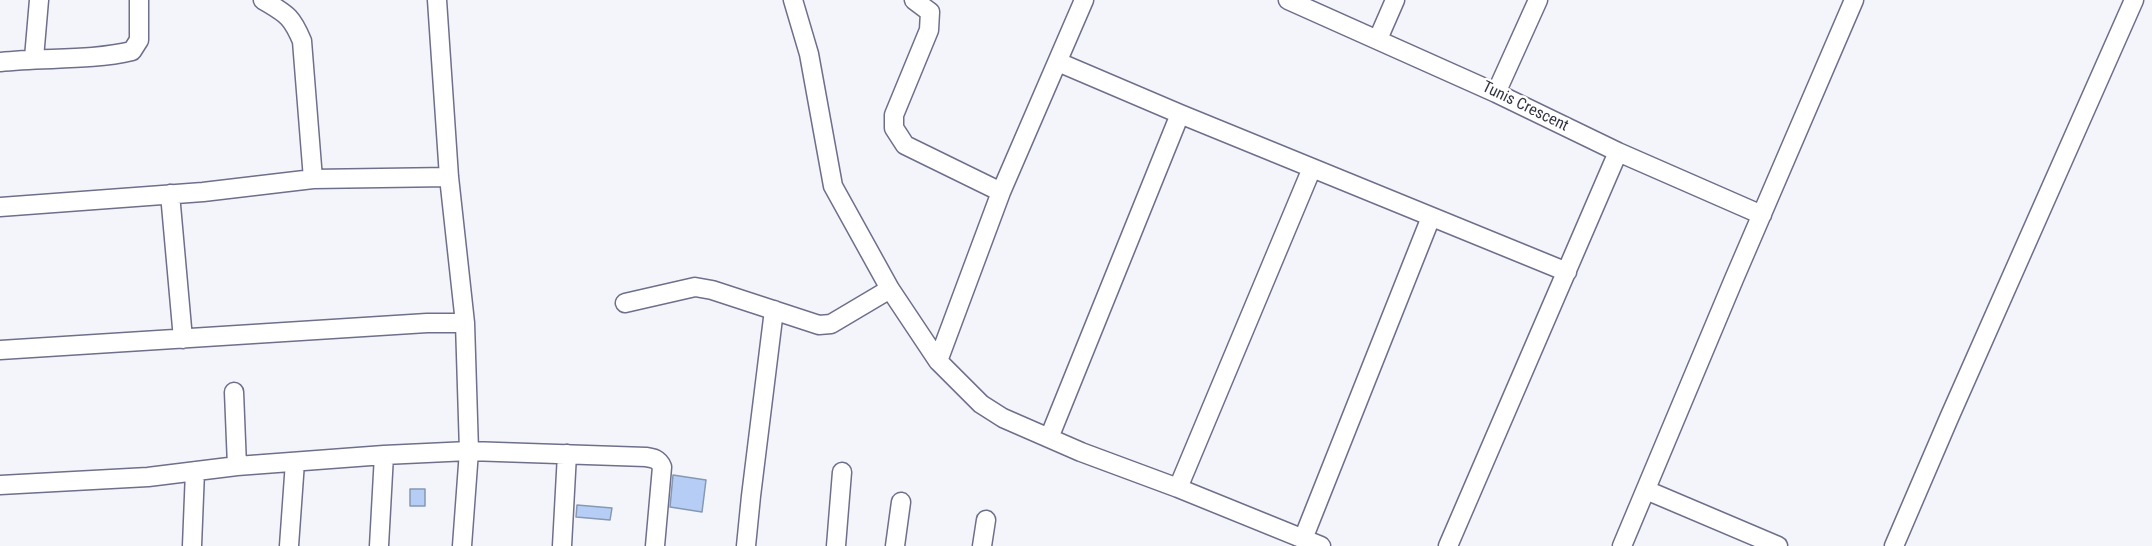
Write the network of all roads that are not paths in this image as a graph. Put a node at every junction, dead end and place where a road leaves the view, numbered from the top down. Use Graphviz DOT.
graph roads {
  1 [pos="39,0"];
  2 [pos="139,0"];
  3 [pos="263,0"];
  4 [pos="437,0"];
  5 [pos="793,0"];
  6 [pos="914,0"];
  7 [pos="1084,0"];
  8 [pos="1288,0"];
  9 [pos="1395,0"];
  10 [pos="1538,0"];
  11 [pos="1854,0"];
  12 [pos="2134,0"];
  13 [pos="1378,39"];
  14 [pos="34,58"];
  15 [pos="0,62"];
  16 [pos="1058,62"];
  17 [pos="1496,93"];
  18 [pos="1180,114"];
  19 [pos="1618,152"];
  20 [pos="1312,168"];
  21 [pos="449,177"];
  22 [pos="313,179"];
  23 [pos="1001,192"];
  24 [pos="170,194"];
  25 [pos="0,207"];
  26 [pos="1762,215"];
  27 [pos="1431,217"];
  28 [pos="1567,272"];
  29 [pos="890,289"];
  30 [pos="625,303"];
  31 [pos="774,310"];
  32 [pos="465,323"];
  33 [pos="183,339"];
  34 [pos="0,350"];
  35 [pos="938,361"];
  36 [pos="234,392"];
  37 [pos="1049,438"];
  38 [pos="469,451"];
  39 [pos="384,454"];
  40 [pos="567,454"];
  41 [pos="295,462"];
  42 [pos="237,466"];
  43 [pos="195,471"];
  44 [pos="842,472"];
  45 [pos="0,485"];
  46 [pos="1178,488"];
  47 [pos="1646,490"];
  48 [pos="901,502"];
  49 [pos="986,520"];
  50 [pos="1303,538"];
  51 [pos="192,546"];
  52 [pos="289,546"];
  53 [pos="379,546"];
  54 [pos="462,546"];
  55 [pos="562,546"];
  56 [pos="655,546"];
  57 [pos="746,546"];
  58 [pos="836,546"];
  59 [pos="895,546"];
  60 [pos="982,546"];
  61 [pos="1321,546"];
  62 [pos="1448,546"];
  63 [pos="1622,546"];
  64 [pos="1778,546"];
  65 [pos="1894,546"];
  1 -- 14 [label="street"];
  2 -- 14 [label="street"];
  3 -- 22 [label="street"];
  4 -- 21 [label="street"];
  5 -- 29 [label="street"];
  6 -- 23 [label="street"];
  7 -- 16 [label="street"];
  8 -- 13 [label="street, Tunis Crescent"];
  9 -- 13 [label="street"];
  10 -- 17 [label="street"];
  11 -- 26 [label="street"];
  12 -- 65 [label="street"];
  13 -- 17 [label="street, Tunis Crescent"];
  14 -- 15 [label="street"];
  16 -- 18 [label="street"];
  16 -- 23 [label="street"];
  17 -- 19 [label="street, Tunis Crescent"];
  18 -- 20 [label="street"];
  18 -- 37 [label="street"];
  19 -- 26 [label="street, Tunis Crescent"];
  19 -- 28 [label="street"];
  20 -- 27 [label="street"];
  20 -- 46 [label="street"];
  21 -- 22 [label="street"];
  21 -- 32 [label="street"];
  22 -- 24 [label="street"];
  23 -- 35 [label="street"];
  24 -- 25 [label="street"];
  24 -- 33 [label="street"];
  26 -- 47 [label="street"];
  27 -- 28 [label="street"];
  27 -- 50 [label="street"];
  28 -- 62 [label="street"];
  29 -- 31 [label="street"];
  29 -- 35 [label="street"];
  30 -- 31 [label="street"];
  31 -- 57 [label="street"];
  32 -- 33 [label="street"];
  32 -- 38 [label="street"];
  33 -- 34 [label="street"];
  35 -- 37 [label="street"];
  36 -- 42 [label="street"];
  37 -- 46 [label="street"];
  38 -- 39 [label="street"];
  38 -- 40 [label="street"];
  38 -- 54 [label="street"];
  39 -- 41 [label="street"];
  39 -- 53 [label="street"];
  40 -- 55 [label="street"];
  40 -- 56 [label="street"];
  41 -- 42 [label="street"];
  41 -- 52 [label="street"];
  42 -- 43 [label="street"];
  43 -- 45 [label="street"];
  43 -- 51 [label="street"];
  44 -- 58 [label="street"];
  46 -- 50 [label="street"];
  47 -- 63 [label="street"];
  47 -- 64 [label="street"];
  48 -- 59 [label="street"];
  49 -- 60 [label="street"];
  50 -- 61 [label="street"];
}
